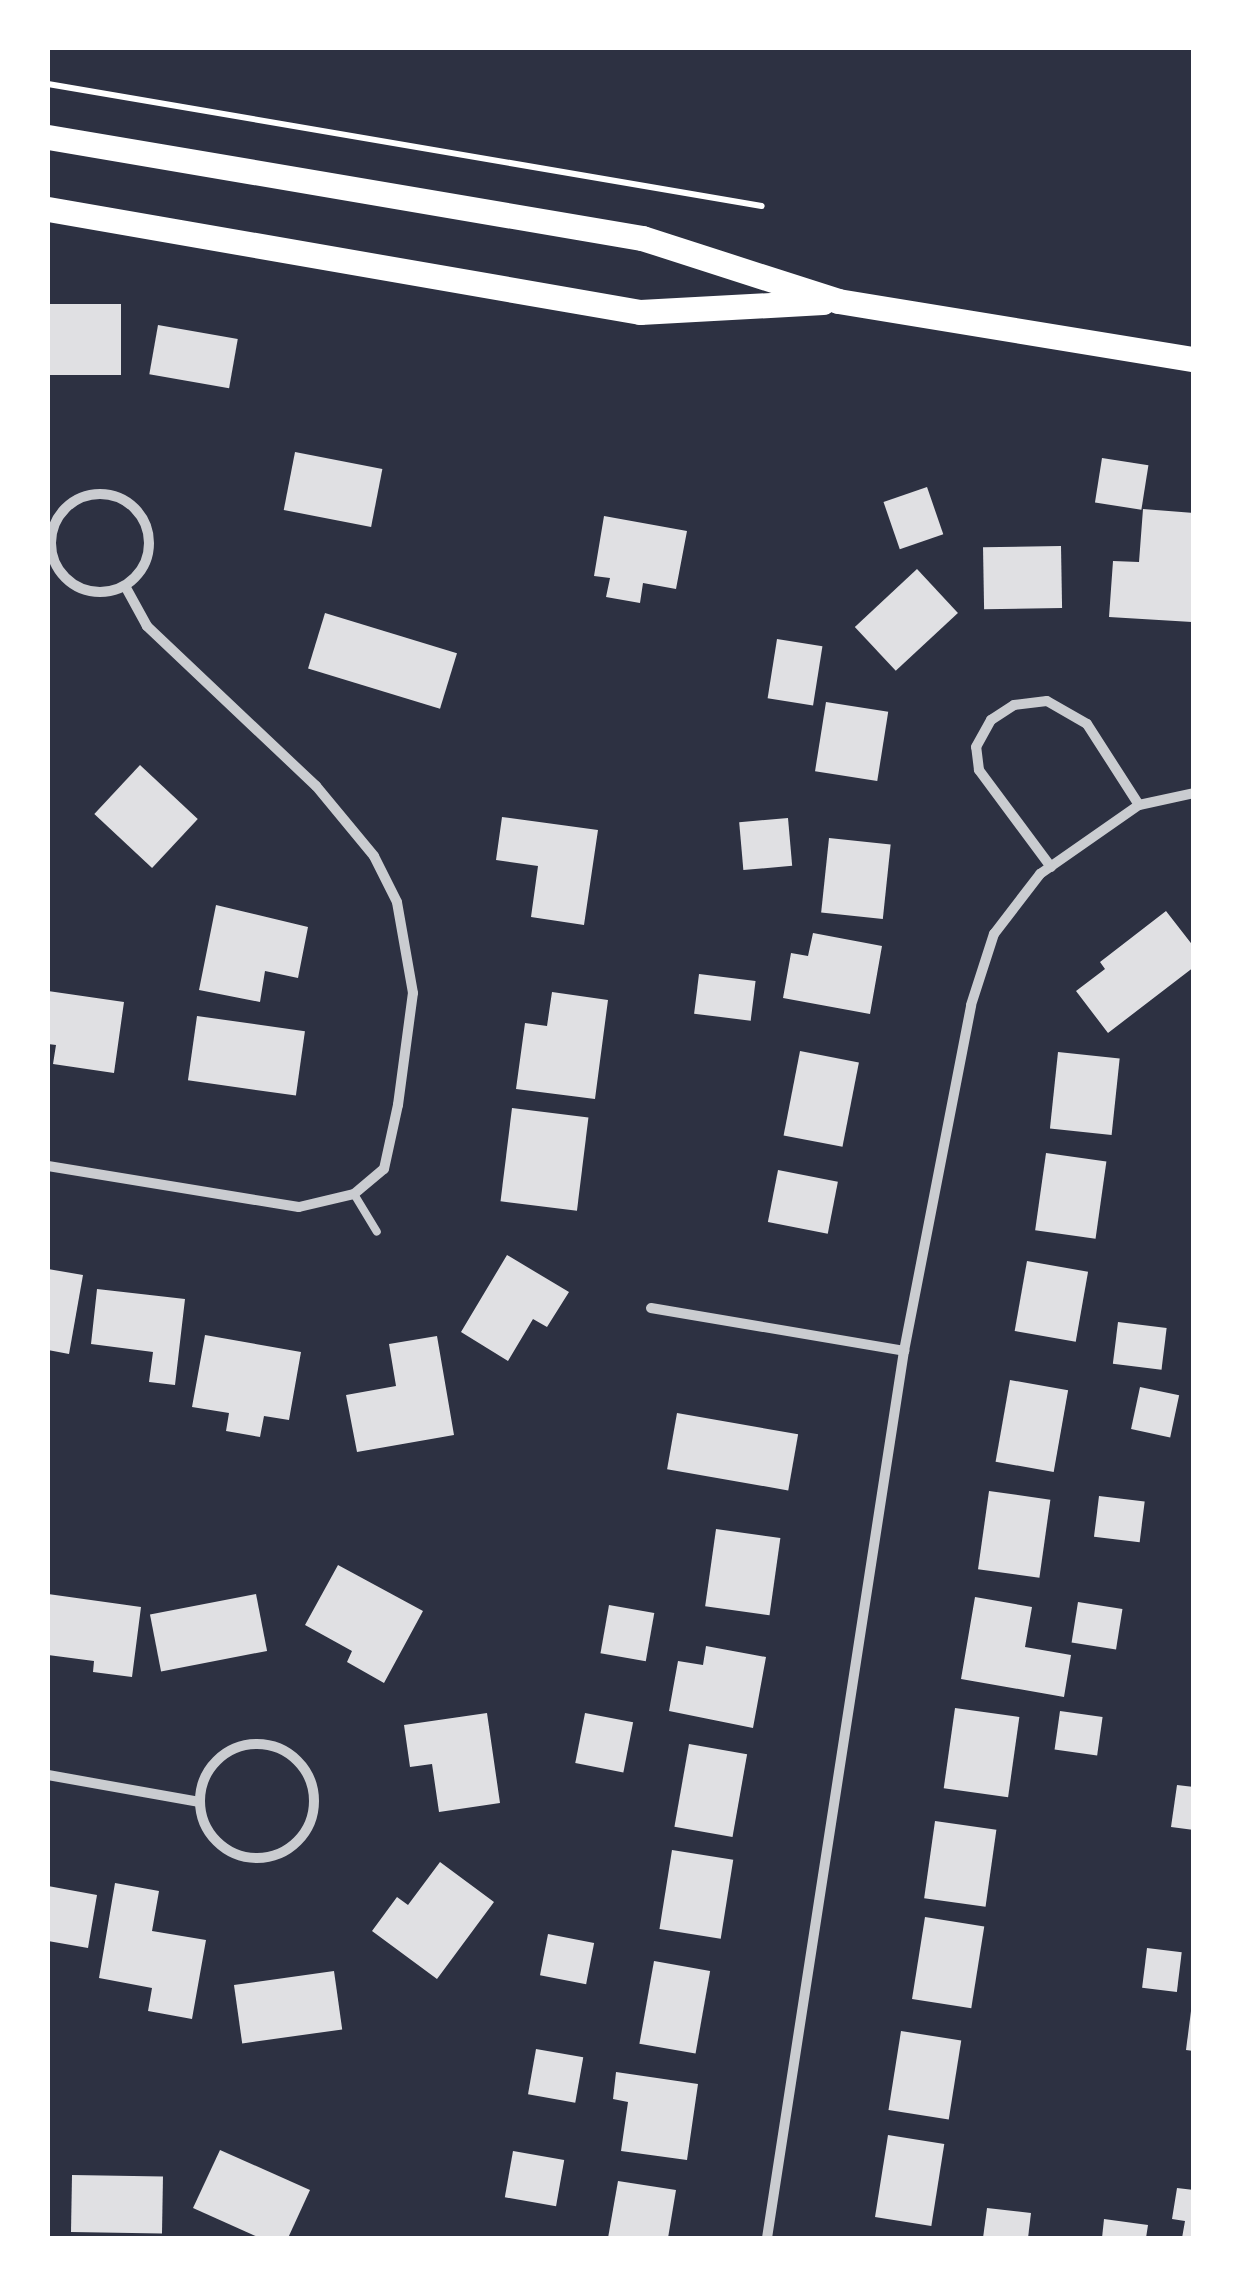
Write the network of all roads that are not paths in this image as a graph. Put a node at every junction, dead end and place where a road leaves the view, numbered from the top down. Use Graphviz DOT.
graph roads {
  1 [pos="48,137"];
  2 [pos="48,209"];
  3 [pos="838,301"];
  4 [pos="1194,358"];
  5 [pos="125,586"];
  6 [pos="1194,793"];
  7 [pos="1139,805"];
  8 [pos="1051,867"];
  9 [pos="48,1166"];
  10 [pos="354,1194"];
  11 [pos="377,1232"];
  12 [pos="651,1308"];
  13 [pos="904,1350"];
  14 [pos="48,1775"];
  15 [pos="200,1802"];
  16 [pos="767,2238"];
  1 -- 3 [label="main road"];
  2 -- 3 [label="main road"];
  3 -- 4 [label="main road"];
  5 -- 5 [label="street"];
  5 -- 10 [label="street"];
  6 -- 7 [label="street"];
  7 -- 8 [label="street"];
  7 -- 8 [label="street"];
  8 -- 13 [label="street"];
  9 -- 10 [label="street"];
  10 -- 11 [label="lane"];
  12 -- 13 [label="street"];
  13 -- 16 [label="street"];
  14 -- 15 [label="street"];
  15 -- 15 [label="street"];
}
